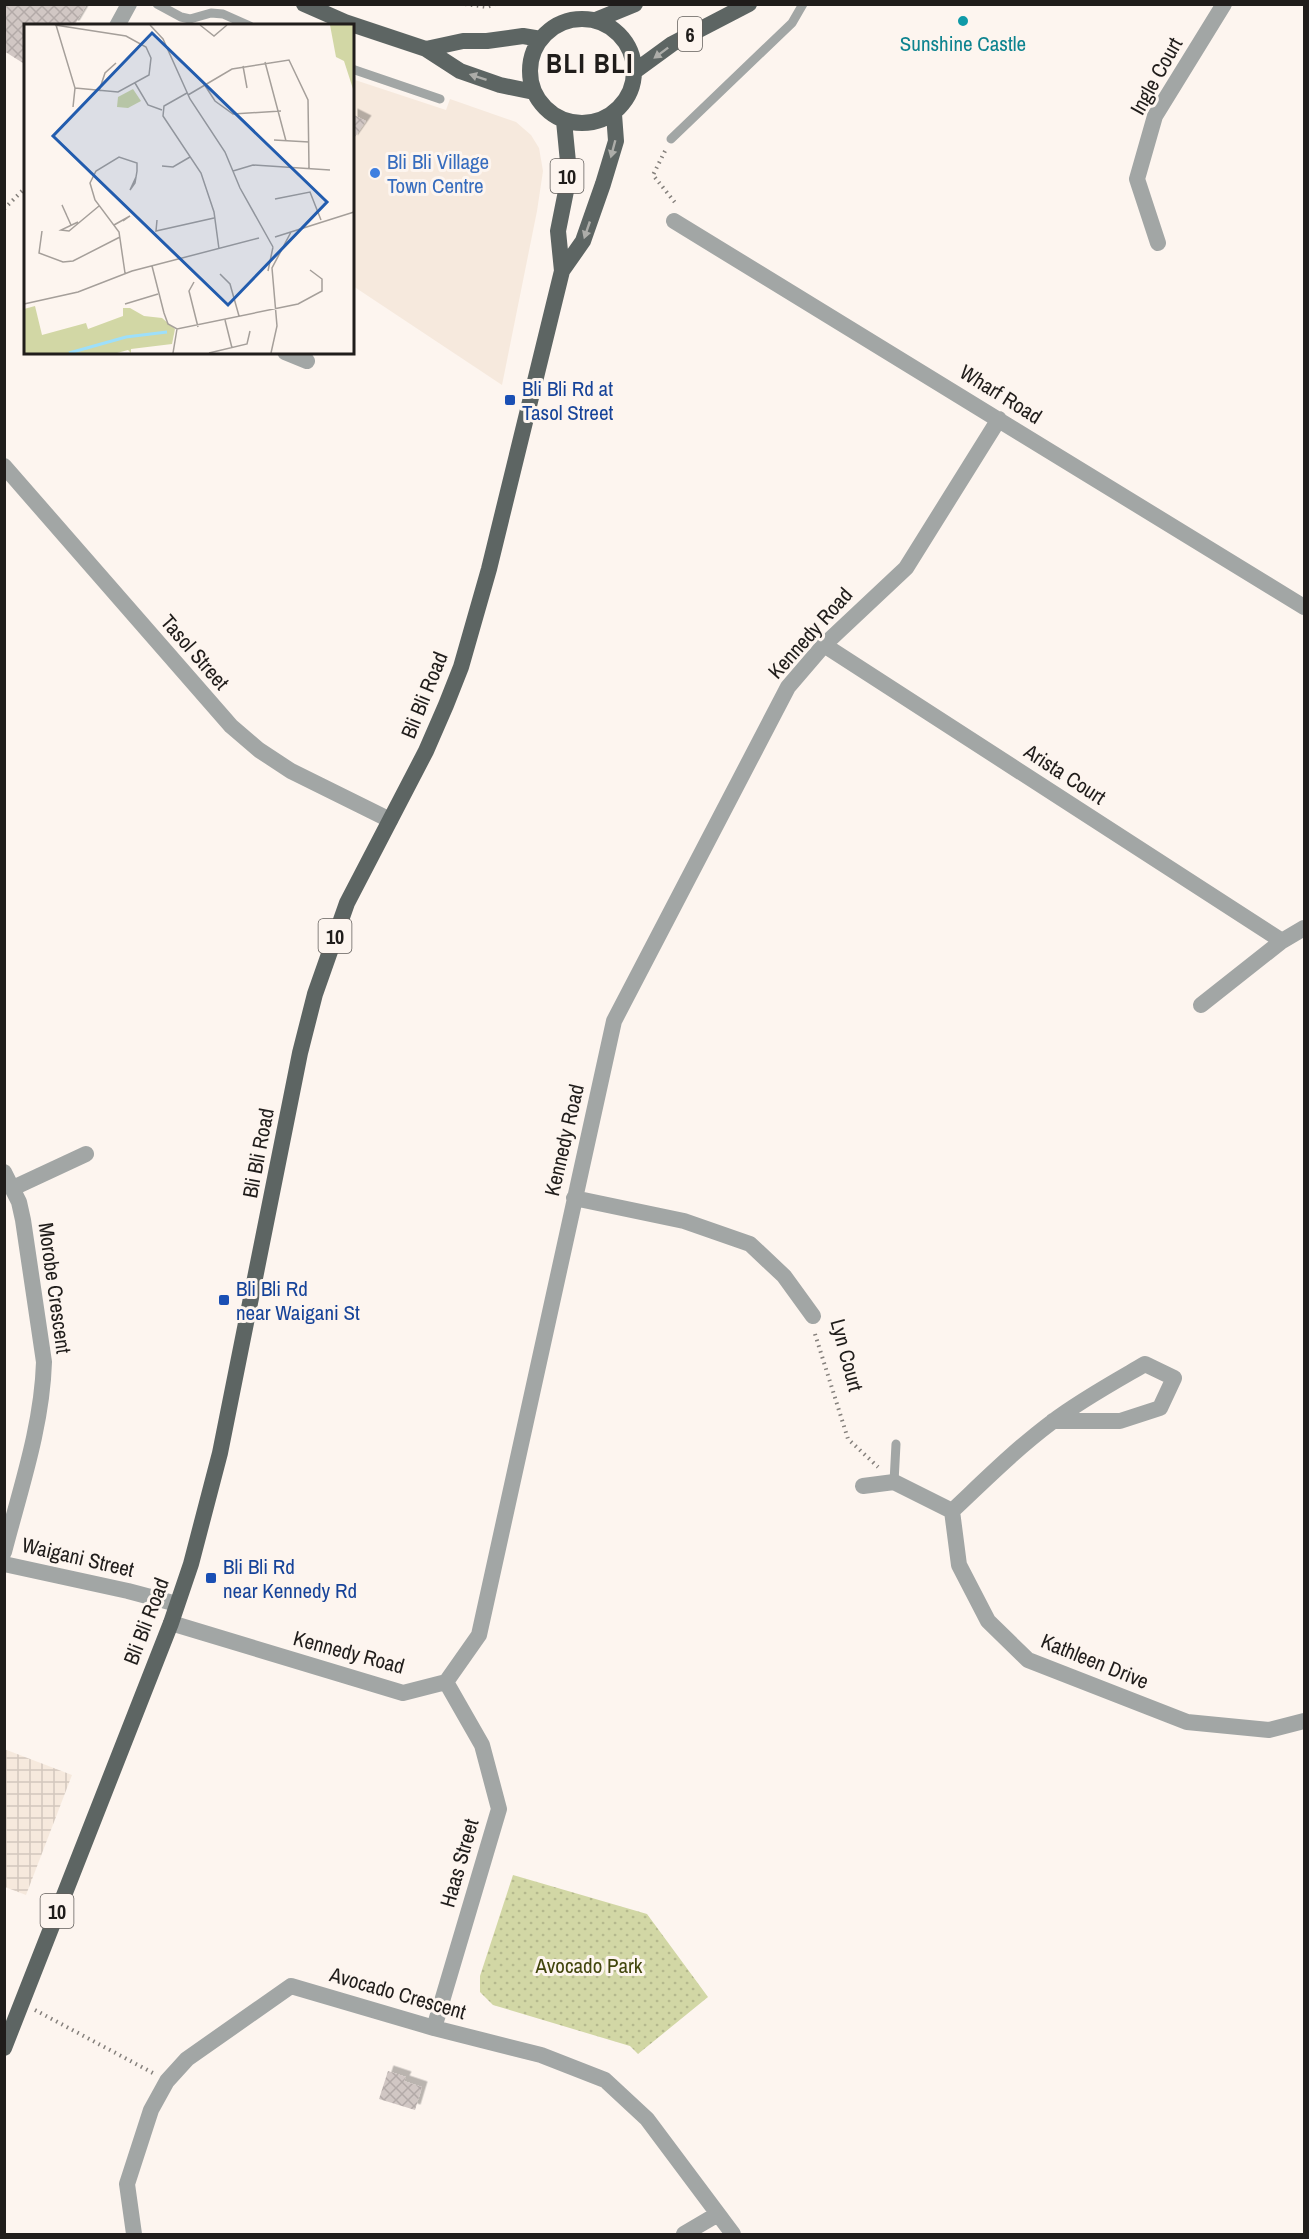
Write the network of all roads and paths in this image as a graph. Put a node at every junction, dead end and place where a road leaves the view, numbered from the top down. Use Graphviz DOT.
graph roads {
  1 [pos="129,4"];
  2 [pos="157,4"];
  3 [pos="304,4"];
  4 [pos="465,4"];
  5 [pos="495,4"];
  6 [pos="635,4"];
  7 [pos="749,4"];
  8 [pos="802,4"];
  9 [pos="1224,4"];
  10 [pos="596,20"];
  11 [pos="118,24"];
  12 [pos="246,24"];
  13 [pos="351,24"];
  14 [pos="354,25"];
  15 [pos="541,39"];
  16 [pos="426,49"];
  17 [pos="354,70"];
  18 [pos="636,70"];
  19 [pos="534,92"];
  20 [pos="440,99"];
  21 [pos="614,114"];
  22 [pos="564,121"];
  23 [pos="671,140"];
  24 [pos="24,189"];
  25 [pos="4,209"];
  26 [pos="674,220"];
  27 [pos="1158,243"];
  28 [pos="562,271"];
  29 [pos="290,354"];
  30 [pos="307,361"];
  31 [pos="999,419"];
  32 [pos="4,466"];
  33 [pos="1305,607"];
  34 [pos="824,645"];
  35 [pos="390,820"];
  36 [pos="1305,928"];
  37 [pos="1282,941"];
  38 [pos="1200,1005"];
  39 [pos="86,1154"];
  40 [pos="4,1172"];
  41 [pos="13,1188"];
  42 [pos="574,1198"];
  43 [pos="813,1316"];
  44 [pos="1053,1421"];
  45 [pos="896,1444"];
  46 [pos="894,1482"];
  47 [pos="863,1486"];
  48 [pos="952,1511"];
  49 [pos="4,1552"];
  50 [pos="4,1564"];
  51 [pos="177,1604"];
  52 [pos="171,1623"];
  53 [pos="446,1682"];
  54 [pos="1305,1721"];
  55 [pos="22,2003"];
  56 [pos="434,2028"];
  57 [pos="4,2048"];
  58 [pos="167,2081"];
  59 [pos="718,2214"];
  60 [pos="134,2235"];
  61 [pos="684,2235"];
  62 [pos="733,2235"];
  1 -- 11 [label="street"];
  2 -- 12 [label="lane"];
  3 -- 13 [label="main road"];
  4 -- 5 [label="path"];
  6 -- 10 [label="main road"];
  7 -- 18 [label="main road, 6, one-way"];
  8 -- 23 [label="lane"];
  9 -- 27 [label="street, Ingle Court"];
  10 -- 15 [label="main road"];
  10 -- 18 [label="main road"];
  14 -- 16 [label="main road"];
  15 -- 16 [label="main road"];
  15 -- 19 [label="main road"];
  19 -- 16 [label="main road, one-way"];
  17 -- 20 [label="lane"];
  18 -- 21 [label="main road"];
  19 -- 22 [label="main road"];
  21 -- 22 [label="main road"];
  21 -- 28 [label="main road, Bli Bli Road / 10, one-way"];
  22 -- 28 [label="main road, Bli Bli Road / 10"];
  23 -- 26 [label="path"];
  24 -- 25 [label="path"];
  26 -- 31 [label="street, Wharf Road"];
  28 -- 35 [label="main road, Bli Bli Road / 10"];
  29 -- 30 [label="street"];
  31 -- 33 [label="street, Wharf Road"];
  31 -- 34 [label="street, Kennedy Road"];
  32 -- 35 [label="street, Tasol Street"];
  34 -- 37 [label="street, Arista Court"];
  34 -- 42 [label="street, Kennedy Road"];
  35 -- 51 [label="main road, Bli Bli Road / 10"];
  36 -- 37 [label="street"];
  37 -- 38 [label="street"];
  39 -- 41 [label="street"];
  40 -- 41 [label="street, Morobe Crescent"];
  41 -- 49 [label="street, Morobe Crescent"];
  42 -- 43 [label="street, Lyn Court"];
  42 -- 53 [label="street, Kennedy Road"];
  43 -- 46 [label="path, Lyn Court"];
  44 -- 44 [label="street"];
  44 -- 48 [label="street"];
  45 -- 46 [label="lane"];
  46 -- 47 [label="street"];
  46 -- 48 [label="street"];
  48 -- 54 [label="street, Kathleen Drive"];
  50 -- 51 [label="street, Waigani Street"];
  51 -- 52 [label="main road, Bli Bli Road / 10"];
  52 -- 53 [label="street, Kennedy Road"];
  52 -- 55 [label="main road, Bli Bli Road / 10"];
  53 -- 56 [label="street, Haas Street"];
  55 -- 57 [label="main road, Bli Bli Road / 10"];
  55 -- 58 [label="path"];
  56 -- 58 [label="street, Avocado Crescent"];
  56 -- 59 [label="street, Avocado Crescent"];
  58 -- 60 [label="street, Avocado Crescent"];
  59 -- 61 [label="street"];
  59 -- 62 [label="street, Avocado Crescent"];
}
